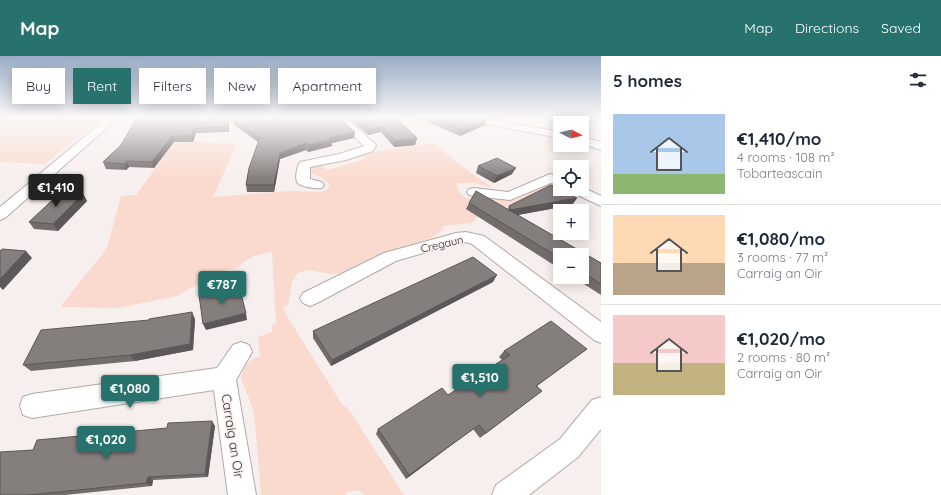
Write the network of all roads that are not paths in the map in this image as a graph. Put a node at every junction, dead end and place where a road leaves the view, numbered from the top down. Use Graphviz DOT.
graph roads {
  1 [pos="89,138"];
  2 [pos="363,138"];
  3 [pos="589,142"];
  4 [pos="601,146"];
  5 [pos="553,179"];
  6 [pos="317,185"];
  7 [pos="474,192"];
  8 [pos="589,196"];
  9 [pos="601,202"];
  10 [pos="0,215"];
  11 [pos="310,298"];
  12 [pos="601,334"];
  13 [pos="241,352"];
  14 [pos="224,378"];
  15 [pos="32,406"];
  16 [pos="601,408"];
  17 [pos="242,495"];
  18 [pos="506,495"];
  1 -- 10 [label="street"];
  2 -- 6 [label="street"];
  3 -- 4 [label="street"];
  5 -- 7 [label="street"];
  8 -- 9 [label="street"];
  11 -- 12 [label="street, Cregaun"];
  13 -- 14 [label="street, Carraig an Oir"];
  14 -- 15 [label="street, Carraig an Oir"];
  14 -- 17 [label="street, Carraig an Oir"];
  16 -- 18 [label="street"];
}
